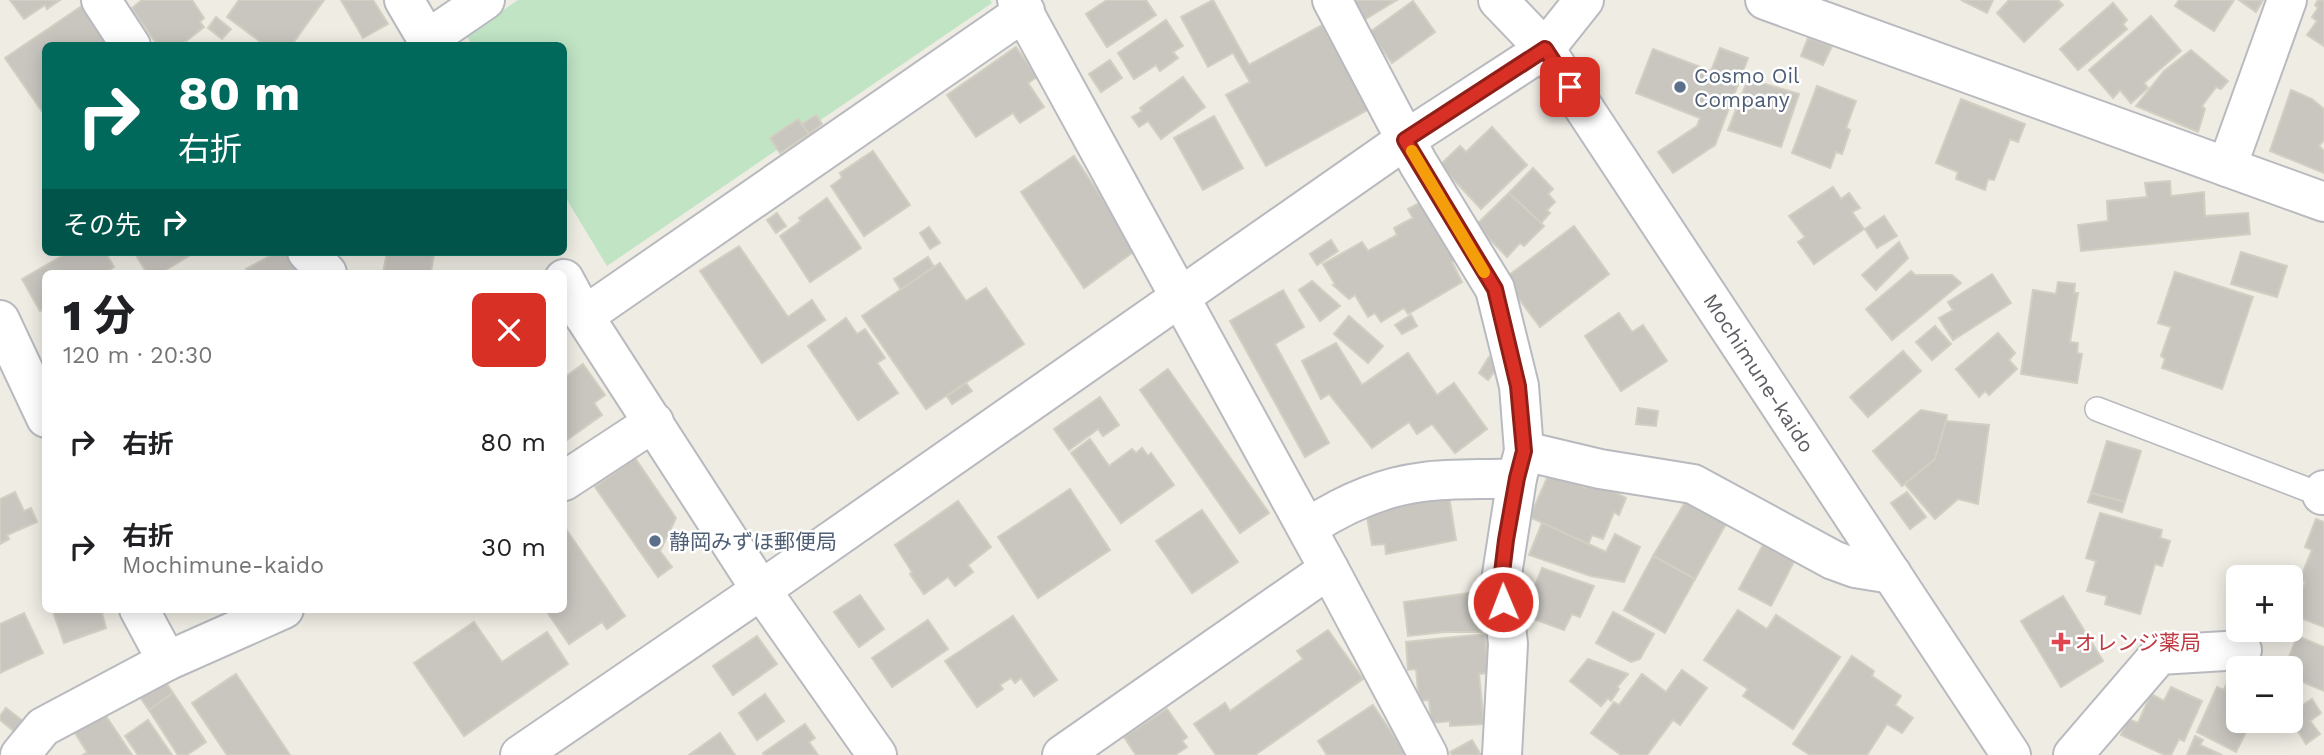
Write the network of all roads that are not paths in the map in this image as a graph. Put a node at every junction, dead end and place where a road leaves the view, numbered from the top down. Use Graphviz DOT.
graph roads {
  1 [pos="101,0"];
  2 [pos="404,0"];
  3 [pos="485,0"];
  4 [pos="1332,0"];
  5 [pos="1498,0"];
  6 [pos="1584,0"];
  7 [pos="1765,0"];
  8 [pos="2287,0"];
  9 [pos="1021,5"];
  10 [pos="128,42"];
  11 [pos="429,42"];
  12 [pos="1545,49"];
  13 [pos="1405,140"];
  14 [pos="2227,167"];
  15 [pos="2324,202"];
  16 [pos="311,256"];
  17 [pos="324,270"];
  18 [pos="567,285"];
  19 [pos="1180,296"];
  20 [pos="584,316"];
  21 [pos="0,320"];
  22 [pos="42,409"];
  23 [pos="2098,410"];
  24 [pos="654,422"];
  25 [pos="1520,465"];
  26 [pos="567,479"];
  27 [pos="2323,493"];
  28 [pos="1307,528"];
  29 [pos="1329,569"];
  30 [pos="1892,574"];
  31 [pos="761,590"];
  32 [pos="141,613"];
  33 [pos="275,613"];
  34 [pos="2242,650"];
  35 [pos="167,661"];
  36 [pos="20,755"];
  37 [pos="520,755"];
  38 [pos="877,755"];
  39 [pos="1062,755"];
  40 [pos="1428,755"];
  41 [pos="1502,755"];
  42 [pos="2011,755"];
  43 [pos="2073,755"];
  1 -- 10 [label="street"];
  2 -- 11 [label="street"];
  3 -- 11 [label="street"];
  4 -- 13 [label="street"];
  5 -- 12 [label="street, Mochimune-kaido"];
  6 -- 12 [label="street"];
  7 -- 14 [label="street"];
  8 -- 14 [label="street"];
  9 -- 19 [label="street"];
  9 -- 20 [label="street"];
  12 -- 13 [label="street"];
  12 -- 30 [label="street, Mochimune-kaido"];
  13 -- 19 [label="street"];
  13 -- 25 [label="street"];
  14 -- 15 [label="street"];
  16 -- 17 [label="street"];
  18 -- 20 [label="street"];
  19 -- 28 [label="street"];
  19 -- 31 [label="street"];
  20 -- 24 [label="street"];
  21 -- 22 [label="street"];
  23 -- 27 [label="lane"];
  24 -- 26 [label="street"];
  24 -- 31 [label="street"];
  25 -- 28 [label="street"];
  25 -- 30 [label="street"];
  25 -- 41 [label="street"];
  28 -- 29 [label="street"];
  29 -- 39 [label="street"];
  29 -- 40 [label="street"];
  30 -- 42 [label="street, Mochimune-kaido"];
  31 -- 37 [label="street"];
  31 -- 38 [label="street"];
  32 -- 35 [label="street"];
  33 -- 35 [label="street"];
  34 -- 43 [label="street"];
  35 -- 36 [label="street"];
}
